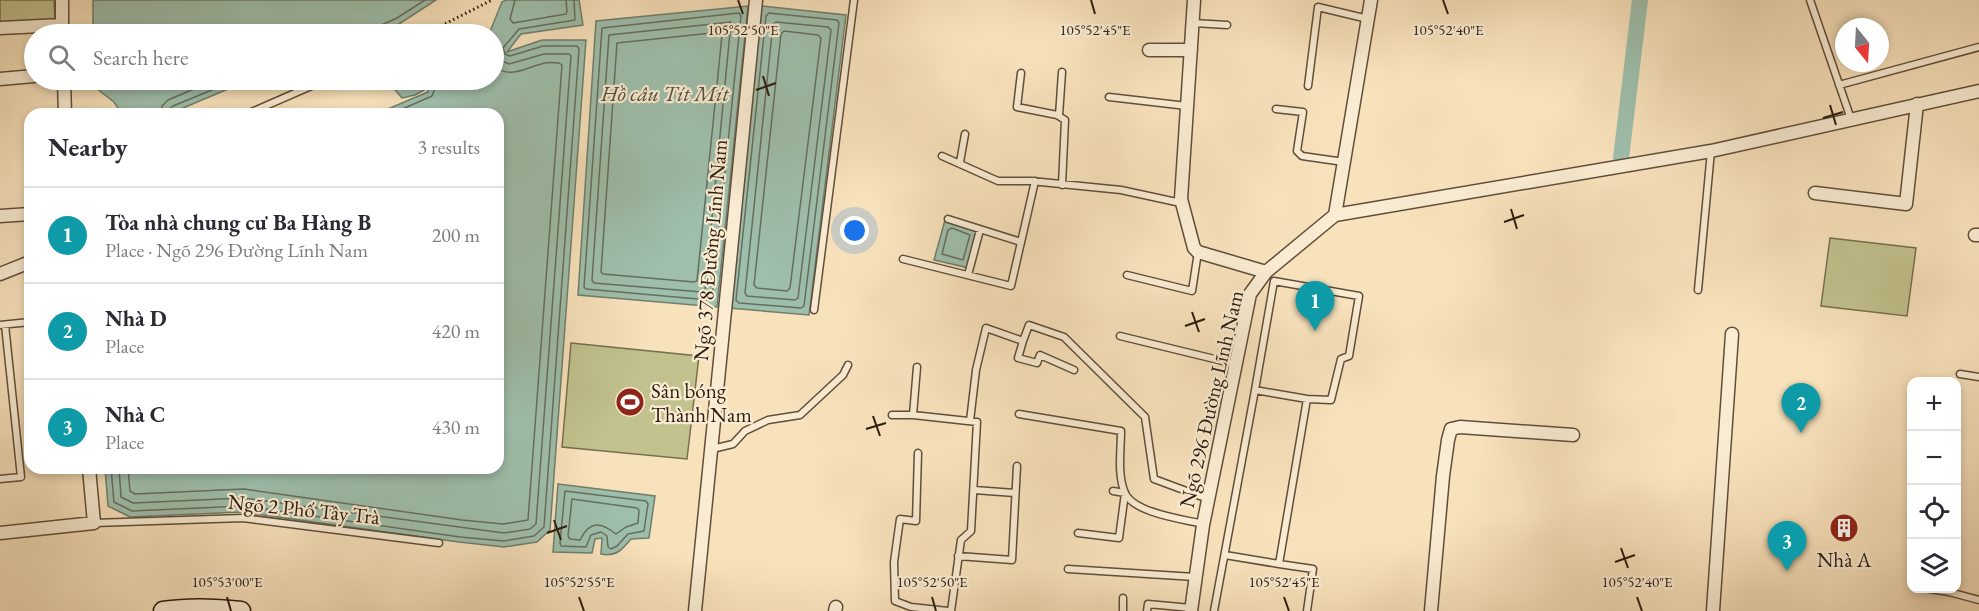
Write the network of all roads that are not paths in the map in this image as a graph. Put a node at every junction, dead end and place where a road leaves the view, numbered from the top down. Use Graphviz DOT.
graph roads {
  1 [pos="62,0"];
  2 [pos="756,0"];
  3 [pos="854,0"];
  4 [pos="1194,0"];
  5 [pos="1371,0"];
  6 [pos="1810,0"];
  7 [pos="1368,19"];
  8 [pos="1192,22"];
  9 [pos="62,24"];
  10 [pos="1227,25"];
  11 [pos="0,28"];
  12 [pos="24,29"];
  13 [pos="1979,47"];
  14 [pos="1149,50"];
  15 [pos="1191,50"];
  16 [pos="1062,72"];
  17 [pos="1021,73"];
  18 [pos="24,77"];
  19 [pos="0,79"];
  20 [pos="1839,85"];
  21 [pos="1308,86"];
  22 [pos="65,90"];
  23 [pos="302,90"];
  24 [pos="1979,91"];
  25 [pos="1109,97"];
  26 [pos="1917,104"];
  27 [pos="1187,106"];
  28 [pos="66,108"];
  29 [pos="261,108"];
  30 [pos="1276,109"];
  31 [pos="1059,116"];
  32 [pos="1851,119"];
  33 [pos="965,134"];
  34 [pos="1711,151"];
  35 [pos="942,156"];
  36 [pos="960,162"];
  37 [pos="1344,162"];
  38 [pos="1035,181"];
  39 [pos="1062,185"];
  40 [pos="1815,192"];
  41 [pos="1181,203"];
  42 [pos="24,214"];
  43 [pos="1335,215"];
  44 [pos="0,216"];
  45 [pos="948,219"];
  46 [pos="980,230"];
  47 [pos="1021,242"];
  48 [pos="1198,252"];
  49 [pos="903,259"];
  50 [pos="24,264"];
  51 [pos="1266,272"];
  52 [pos="0,274"];
  53 [pos="1127,274"];
  54 [pos="968,275"];
  55 [pos="1698,290"];
  56 [pos="814,310"];
  57 [pos="24,323"];
  58 [pos="2,325"];
  59 [pos="1732,334"];
  60 [pos="1120,336"];
  61 [pos="1023,341"];
  62 [pos="1235,364"];
  63 [pos="848,365"];
  64 [pos="917,367"];
  65 [pos="1074,370"];
  66 [pos="1960,375"];
  67 [pos="1979,377"];
  68 [pos="1255,390"];
  69 [pos="1307,399"];
  70 [pos="1019,414"];
  71 [pos="913,415"];
  72 [pos="892,416"];
  73 [pos="970,421"];
  74 [pos="1573,435"];
  75 [pos="711,450"];
  76 [pos="918,453"];
  77 [pos="1017,466"];
  78 [pos="90,474"];
  79 [pos="0,479"];
  80 [pos="974,490"];
  81 [pos="1113,491"];
  82 [pos="1016,493"];
  83 [pos="1125,493"];
  84 [pos="1208,499"];
  85 [pos="94,523"];
  86 [pos="1203,525"];
  87 [pos="1078,533"];
  88 [pos="0,534"];
  89 [pos="439,543"];
  90 [pos="1225,555"];
  91 [pos="958,556"];
  92 [pos="1279,564"];
  93 [pos="1068,569"];
  94 [pos="1195,577"];
  95 [pos="1958,593"];
  96 [pos="1123,598"];
  97 [pos="1979,600"];
  98 [pos="1192,609"];
  99 [pos="163,611"];
  100 [pos="242,611"];
  101 [pos="695,611"];
  102 [pos="949,611"];
  103 [pos="1123,611"];
  104 [pos="1147,611"];
  105 [pos="1214,611"];
  106 [pos="1307,611"];
  107 [pos="1431,611"];
  108 [pos="1713,611"];
  1 -- 9 [label="street"];
  2 -- 75 [label="street, Ngõ 378 Đường Lĩnh Nam"];
  3 -- 56 [label="lane"];
  4 -- 8 [label="street"];
  5 -- 7 [label="street"];
  6 -- 20 [label="lane"];
  7 -- 21 [label="lane"];
  7 -- 37 [label="street"];
  8 -- 10 [label="lane"];
  8 -- 15 [label="street"];
  11 -- 12 [label="street"];
  13 -- 20 [label="lane"];
  14 -- 15 [label="street"];
  15 -- 27 [label="street"];
  16 -- 31 [label="lane"];
  17 -- 31 [label="lane"];
  18 -- 19 [label="street"];
  20 -- 32 [label="lane"];
  22 -- 28 [label="street"];
  23 -- 29 [label="lane"];
  24 -- 26 [label="street"];
  25 -- 27 [label="lane"];
  26 -- 32 [label="street"];
  26 -- 40 [label="street"];
  27 -- 41 [label="street"];
  30 -- 37 [label="lane"];
  31 -- 39 [label="lane"];
  32 -- 34 [label="street"];
  33 -- 36 [label="lane"];
  34 -- 43 [label="street"];
  34 -- 55 [label="lane"];
  35 -- 36 [label="lane"];
  36 -- 38 [label="lane"];
  37 -- 43 [label="street"];
  38 -- 39 [label="lane"];
  38 -- 47 [label="lane"];
  39 -- 41 [label="lane"];
  41 -- 48 [label="street"];
  42 -- 44 [label="street"];
  43 -- 51 [label="street"];
  45 -- 46 [label="lane"];
  46 -- 47 [label="lane"];
  46 -- 54 [label="lane"];
  47 -- 54 [label="lane"];
  48 -- 51 [label="street, Ngõ 296 Đường Lĩnh Nam"];
  48 -- 53 [label="lane"];
  49 -- 54 [label="lane"];
  50 -- 52 [label="street"];
  51 -- 62 [label="street, Ngõ 296 Đường Lĩnh Nam"];
  57 -- 58 [label="lane"];
  58 -- 79 [label="lane"];
  59 -- 108 [label="street"];
  60 -- 62 [label="lane"];
  61 -- 65 [label="lane"];
  61 -- 73 [label="lane"];
  61 -- 84 [label="lane"];
  62 -- 84 [label="street, Ngõ 296 Đường Lĩnh Nam"];
  63 -- 75 [label="lane"];
  64 -- 71 [label="lane"];
  66 -- 67 [label="lane"];
  68 -- 69 [label="lane"];
  68 -- 69 [label="lane"];
  68 -- 90 [label="lane"];
  69 -- 92 [label="lane"];
  70 -- 83 [label="lane"];
  71 -- 72 [label="lane"];
  71 -- 73 [label="lane"];
  73 -- 80 [label="lane"];
  74 -- 107 [label="street"];
  75 -- 101 [label="street, Ngõ 378 Đường Lĩnh Nam"];
  76 -- 102 [label="lane"];
  77 -- 82 [label="lane"];
  78 -- 85 [label="street"];
  80 -- 82 [label="lane"];
  80 -- 91 [label="lane"];
  81 -- 83 [label="lane"];
  82 -- 91 [label="lane"];
  83 -- 86 [label="lane"];
  83 -- 87 [label="lane"];
  84 -- 86 [label="street, Ngõ 296 Đường Lĩnh Nam"];
  85 -- 88 [label="street, Ngõ 2 Phố Tây Trà"];
  85 -- 89 [label="lane, Ngõ 2 Phố Tây Trà"];
  86 -- 94 [label="street, Ngõ 296 Đường Lĩnh Nam"];
  90 -- 92 [label="lane"];
  90 -- 105 [label="lane"];
  91 -- 102 [label="lane"];
  92 -- 106 [label="lane"];
  93 -- 94 [label="lane"];
  94 -- 98 [label="street, Ngõ 296 Đường Lĩnh Nam"];
  95 -- 97 [label="lane"];
  96 -- 103 [label="lane"];
  98 -- 104 [label="lane"];
  99 -- 100 [label="main road"];
}
